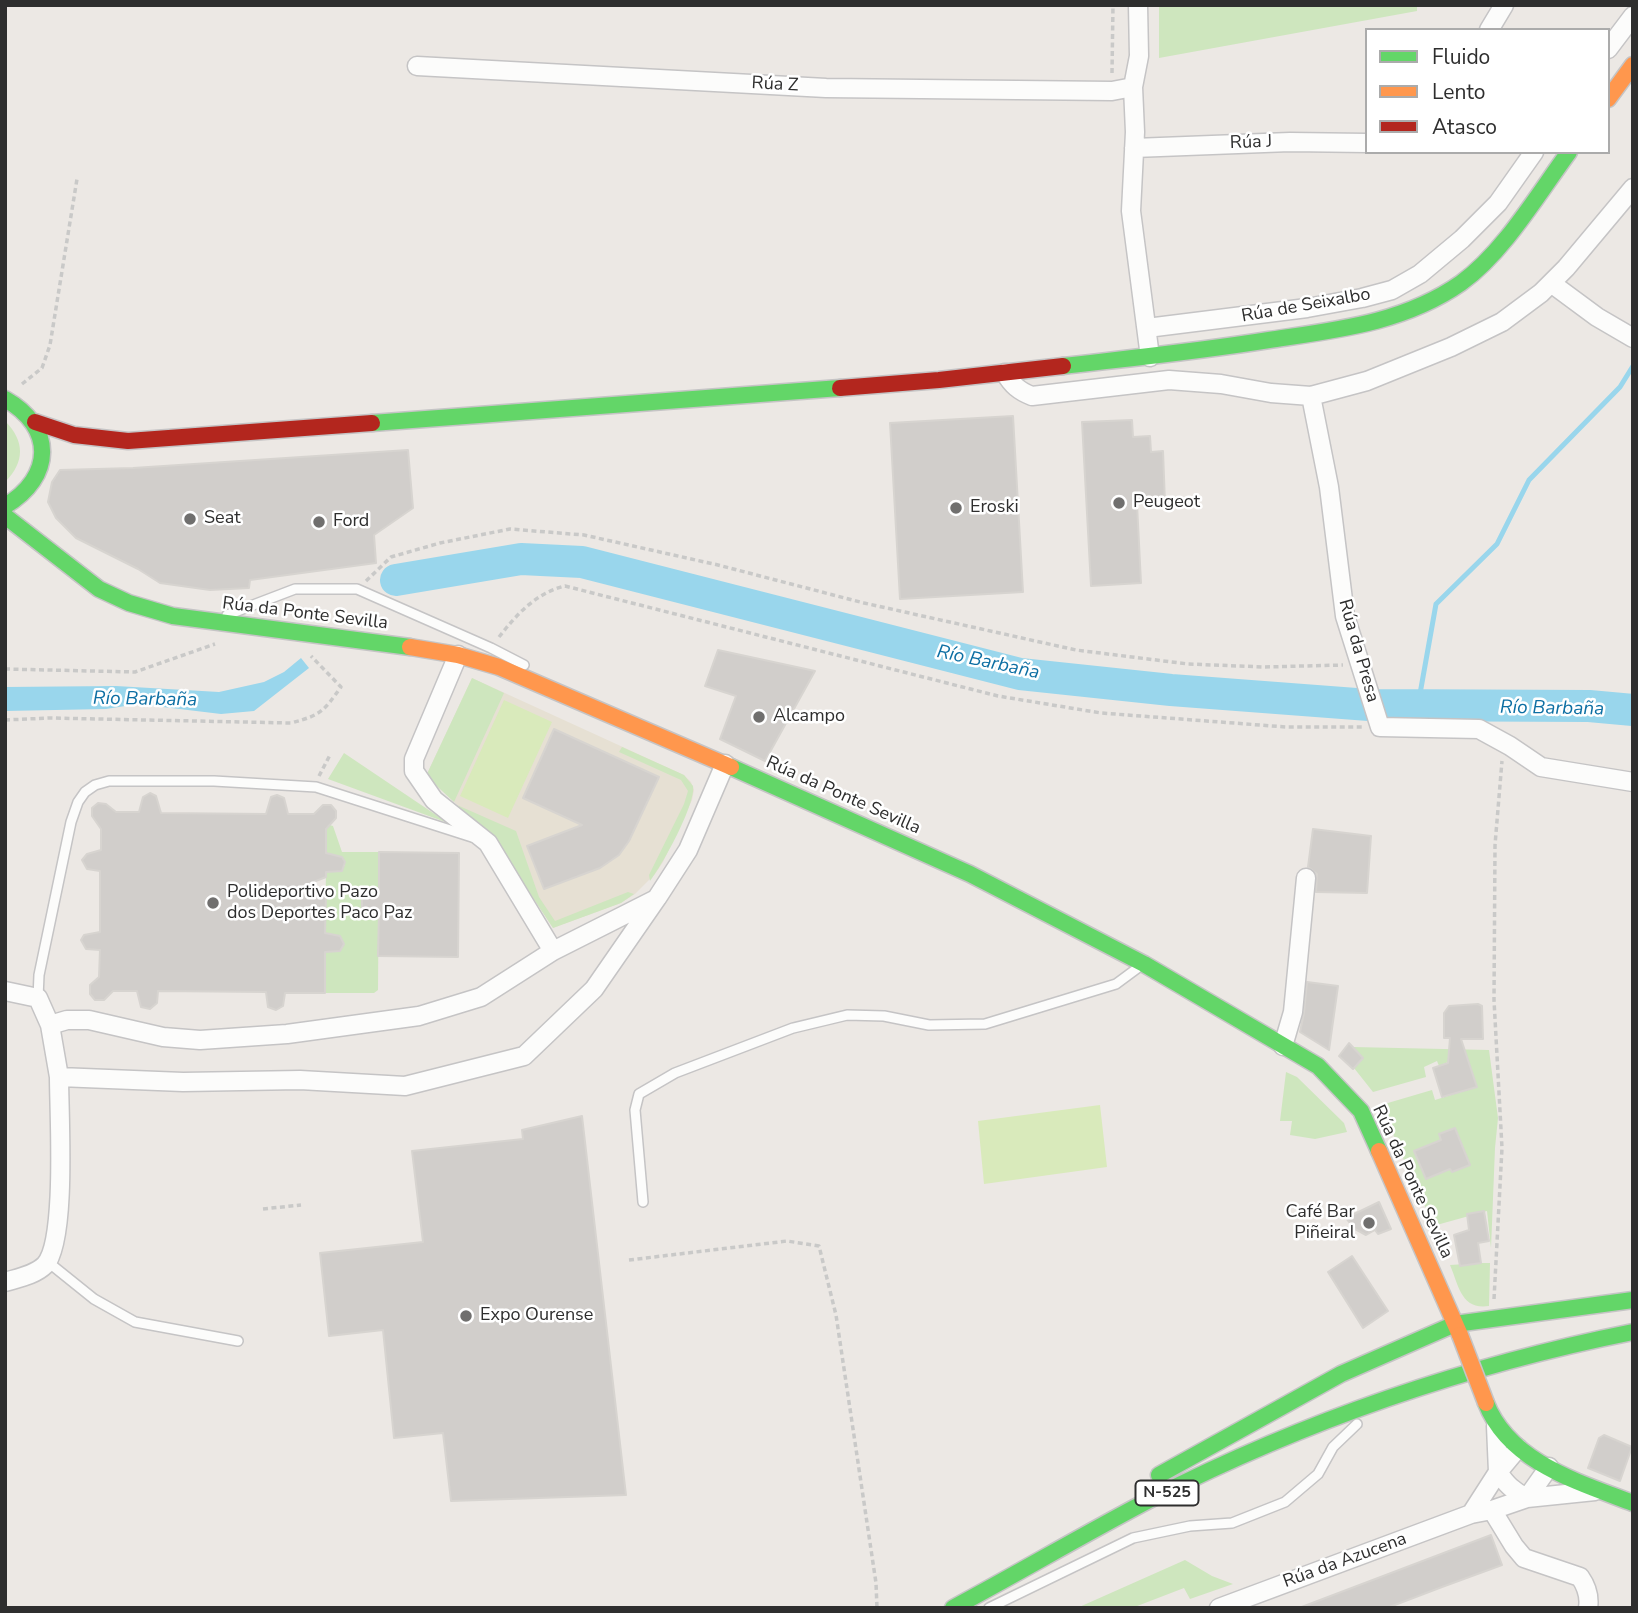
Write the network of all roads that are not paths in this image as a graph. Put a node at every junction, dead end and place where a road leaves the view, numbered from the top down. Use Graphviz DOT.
graph roads {
  1 [pos="1138,5"];
  2 [pos="1504,5"];
  3 [pos="1633,16"];
  4 [pos="1490,28"];
  5 [pos="1610,46"];
  6 [pos="1633,65"];
  7 [pos="417,66"];
  8 [pos="1133,87"];
  9 [pos="1610,96"];
  10 [pos="1365,143"];
  11 [pos="1134,148"];
  12 [pos="1533,154"];
  13 [pos="1568,154"];
  14 [pos="1633,188"];
  15 [pos="1551,283"];
  16 [pos="1147,328"];
  17 [pos="1633,338"];
  18 [pos="1150,357"];
  19 [pos="1005,373"];
  20 [pos="11,393"];
  21 [pos="1311,396"];
  22 [pos="35,422"];
  23 [pos="125,441"];
  24 [pos="75,449"];
  25 [pos="25,493"];
  26 [pos="5,506"];
  27 [pos="5,516"];
  28 [pos="50,549"];
  29 [pos="212,621"];
  30 [pos="458,656"];
  31 [pos="578,700"];
  32 [pos="725,764"];
  33 [pos="1633,782"];
  34 [pos="488,843"];
  35 [pos="1306,878"];
  36 [pos="657,898"];
  37 [pos="553,951"];
  38 [pos="1144,964"];
  39 [pos="5,990"];
  40 [pos="38,998"];
  41 [pos="50,1025"];
  42 [pos="1283,1046"];
  43 [pos="59,1077"];
  44 [pos="643,1202"];
  45 [pos="48,1262"];
  46 [pos="5,1282"];
  47 [pos="1633,1300"];
  48 [pos="1457,1330"];
  49 [pos="1633,1332"];
  50 [pos="238,1341"];
  51 [pos="1390,1398"];
  52 [pos="1496,1426"];
  53 [pos="1518,1448"];
  54 [pos="1549,1467"];
  55 [pos="1498,1472"];
  56 [pos="1144,1483"];
  57 [pos="1601,1490"];
  58 [pos="1122,1496"];
  59 [pos="1527,1498"];
  60 [pos="1633,1503"];
  61 [pos="1492,1510"];
  62 [pos="1471,1514"];
  63 [pos="944,1608"];
  64 [pos="953,1608"];
  65 [pos="989,1608"];
  66 [pos="1219,1608"];
  67 [pos="1588,1608"];
  1 -- 8 [label="street"];
  2 -- 4 [label="street"];
  3 -- 5 [label="street"];
  6 -- 9 [label="main road"];
  7 -- 8 [label="street, Rúa Z"];
  8 -- 11 [label="street"];
  10 -- 11 [label="street, Rúa J"];
  11 -- 16 [label="street"];
  12 -- 16 [label="street, Rúa de Seixalbo"];
  13 -- 18 [label="main road"];
  14 -- 15 [label="street"];
  15 -- 17 [label="street"];
  15 -- 21 [label="street"];
  16 -- 18 [label="street"];
  18 -- 19 [label="main road"];
  19 -- 21 [label="street"];
  19 -- 23 [label="main road"];
  20 -- 22 [label="main road"];
  21 -- 33 [label="street, Rúa da Presa"];
  22 -- 23 [label="main road"];
  22 -- 25 [label="main road"];
  23 -- 24 [label="main road"];
  25 -- 26 [label="main road"];
  25 -- 28 [label="main road, Rúa da Ponte Sevilla"];
  27 -- 28 [label="main road, Rúa da Ponte Sevilla"];
  28 -- 29 [label="main road, Rúa da Ponte Sevilla"];
  29 -- 30 [label="main road, Rúa da Ponte Sevilla"];
  29 -- 31 [label="lane"];
  30 -- 31 [label="main road, Rúa da Ponte Sevilla"];
  30 -- 34 [label="street"];
  31 -- 32 [label="main road, Rúa da Ponte Sevilla"];
  32 -- 36 [label="street"];
  32 -- 38 [label="main road, Rúa da Ponte Sevilla"];
  34 -- 37 [label="street"];
  34 -- 40 [label="lane"];
  35 -- 42 [label="street"];
  36 -- 37 [label="street"];
  36 -- 43 [label="street"];
  37 -- 41 [label="street"];
  38 -- 42 [label="main road, Rúa da Ponte Sevilla"];
  38 -- 44 [label="lane"];
  39 -- 40 [label="street"];
  40 -- 41 [label="street"];
  41 -- 43 [label="street"];
  42 -- 48 [label="main road, Rúa da Ponte Sevilla"];
  43 -- 45 [label="street"];
  45 -- 46 [label="street"];
  45 -- 50 [label="lane"];
  47 -- 48 [label="main road"];
  48 -- 52 [label="main road, Rúa da Ponte Sevilla, bridge"];
  48 -- 56 [label="main road, N-525"];
  49 -- 51 [label="main road, N-525"];
  51 -- 64 [label="main road, N-525"];
  51 -- 65 [label="lane"];
  52 -- 53 [label="main road"];
  52 -- 55 [label="street"];
  53 -- 54 [label="main road"];
  53 -- 55 [label="street"];
  54 -- 57 [label="main road"];
  54 -- 59 [label="street"];
  55 -- 59 [label="street"];
  55 -- 62 [label="street"];
  57 -- 59 [label="street, Rúa da Azucena"];
  57 -- 60 [label="main road"];
  58 -- 63 [label="main road, N-525"];
  59 -- 61 [label="street, Rúa da Azucena"];
  61 -- 62 [label="street, Rúa da Azucena"];
  61 -- 67 [label="street"];
  62 -- 66 [label="street, Rúa da Azucena"];
}
